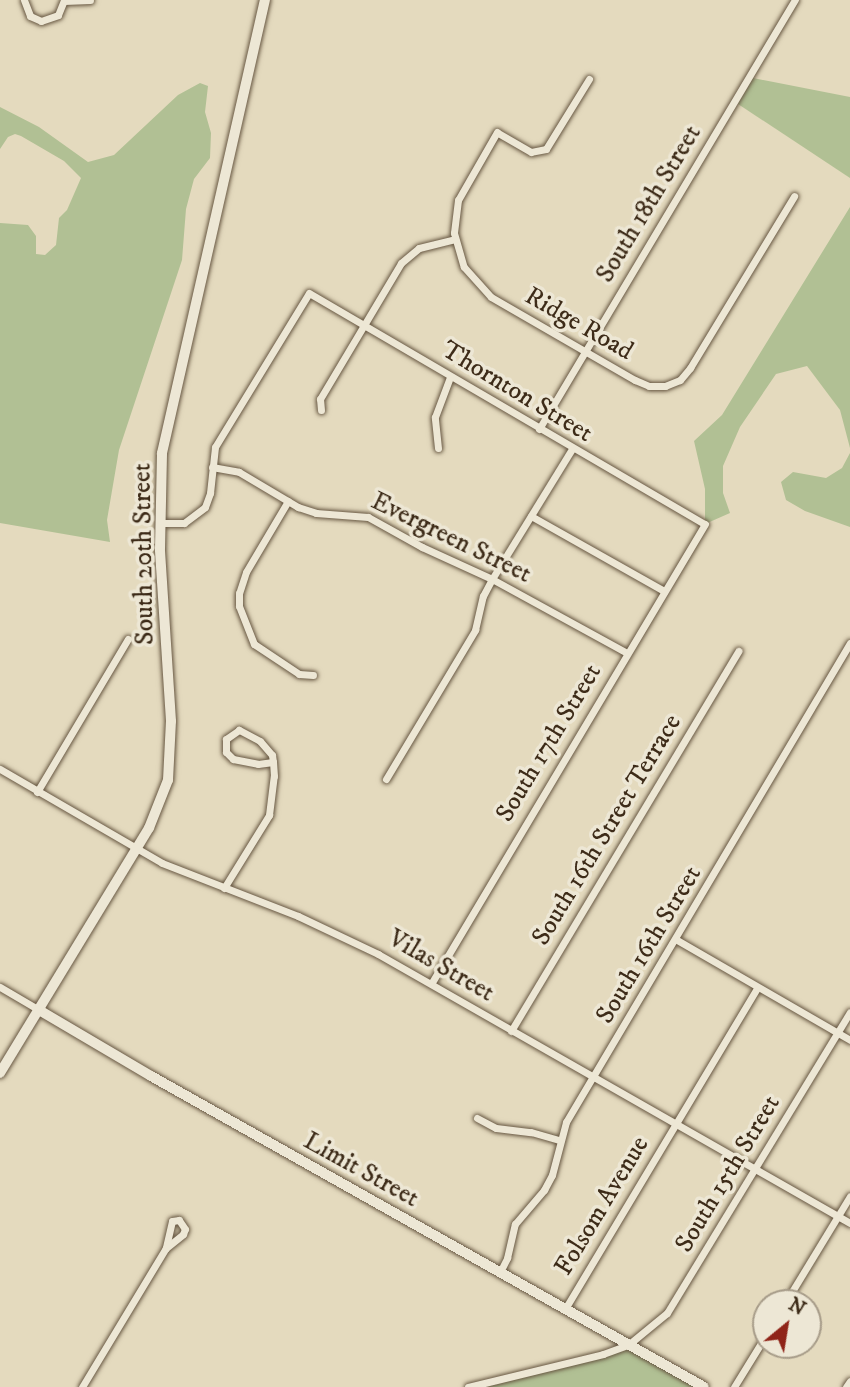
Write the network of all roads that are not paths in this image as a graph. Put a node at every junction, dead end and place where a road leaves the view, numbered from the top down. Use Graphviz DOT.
graph roads {
  1 [pos="24,0"];
  2 [pos="90,0"];
  3 [pos="265,0"];
  4 [pos="796,0"];
  5 [pos="64,1"];
  6 [pos="589,79"];
  7 [pos="794,196"];
  8 [pos="455,239"];
  9 [pos="364,325"];
  10 [pos="585,351"];
  11 [pos="450,377"];
  12 [pos="321,410"];
  13 [pos="539,429"];
  14 [pos="438,448"];
  15 [pos="572,449"];
  16 [pos="212,467"];
  17 [pos="288,501"];
  18 [pos="531,516"];
  19 [pos="159,523"];
  20 [pos="705,524"];
  21 [pos="492,579"];
  22 [pos="664,591"];
  23 [pos="128,639"];
  24 [pos="850,643"];
  25 [pos="738,652"];
  26 [pos="626,653"];
  27 [pos="313,675"];
  28 [pos="272,762"];
  29 [pos="0,769"];
  30 [pos="386,779"];
  31 [pos="37,792"];
  32 [pos="136,850"];
  33 [pos="223,888"];
  34 [pos="677,940"];
  35 [pos="431,984"];
  36 [pos="0,987"];
  37 [pos="758,987"];
  38 [pos="39,1010"];
  39 [pos="850,1012"];
  40 [pos="511,1031"];
  41 [pos="837,1032"];
  42 [pos="850,1040"];
  43 [pos="0,1073"];
  44 [pos="594,1078"];
  45 [pos="477,1118"];
  46 [pos="675,1125"];
  47 [pos="559,1140"];
  48 [pos="755,1170"];
  49 [pos="850,1196"];
  50 [pos="838,1216"];
  51 [pos="850,1223"];
  52 [pos="166,1248"];
  53 [pos="500,1272"];
  54 [pos="794,1289"];
  55 [pos="565,1309"];
  56 [pos="628,1345"];
  57 [pos="752,1358"];
  58 [pos="850,1381"];
  59 [pos="82,1387"];
  60 [pos="468,1387"];
  61 [pos="704,1387"];
  62 [pos="734,1387"];
  63 [pos="846,1387"];
  1 -- 5 [label="street"];
  2 -- 5 [label="street"];
  3 -- 19 [label="main road, South 20th Street"];
  4 -- 10 [label="street, South 18th Street"];
  6 -- 8 [label="street, Ridge Road"];
  7 -- 10 [label="street, Ridge Road"];
  8 -- 9 [label="street"];
  8 -- 10 [label="street, Ridge Road"];
  9 -- 11 [label="street, Thornton Street"];
  9 -- 12 [label="street"];
  9 -- 16 [label="street, Thornton Street"];
  10 -- 13 [label="street, South 18th Street"];
  11 -- 13 [label="street, Thornton Street"];
  11 -- 14 [label="street"];
  13 -- 15 [label="street, Thornton Street"];
  15 -- 18 [label="street"];
  15 -- 20 [label="street, Thornton Street"];
  16 -- 17 [label="street, Evergreen Street"];
  16 -- 19 [label="street"];
  17 -- 21 [label="street, Evergreen Street"];
  17 -- 27 [label="street"];
  18 -- 21 [label="street"];
  18 -- 22 [label="street"];
  19 -- 32 [label="main road, South 20th Street"];
  20 -- 22 [label="street, South 17th Street"];
  21 -- 26 [label="street, Evergreen Street"];
  21 -- 30 [label="street"];
  22 -- 26 [label="street, South 17th Street"];
  23 -- 31 [label="street"];
  24 -- 34 [label="street, South 16th Street"];
  25 -- 40 [label="street, South 16th Street Terrace"];
  26 -- 35 [label="street, South 17th Street"];
  28 -- 28 [label="street"];
  28 -- 33 [label="street"];
  29 -- 31 [label="street, Vilas Street"];
  31 -- 32 [label="street, Vilas Street"];
  32 -- 33 [label="street, Vilas Street"];
  32 -- 38 [label="main road, South 20th Street"];
  33 -- 35 [label="street, Vilas Street"];
  34 -- 37 [label="street"];
  34 -- 44 [label="street, South 16th Street"];
  35 -- 40 [label="street, Vilas Street"];
  36 -- 38 [label="street, Limit Street"];
  37 -- 41 [label="street"];
  37 -- 46 [label="street, Folsom Avenue"];
  38 -- 43 [label="main road, South 20th Street"];
  38 -- 53 [label="main road, Limit Street"];
  39 -- 41 [label="street, South 15th Street"];
  40 -- 44 [label="street, Vilas Street"];
  41 -- 42 [label="street"];
  41 -- 48 [label="street, South 15th Street"];
  44 -- 46 [label="street, Vilas Street"];
  44 -- 47 [label="street, South 16th Street"];
  45 -- 47 [label="street"];
  46 -- 48 [label="street, Vilas Street"];
  46 -- 55 [label="street, Folsom Avenue"];
  47 -- 53 [label="street, South 16th Street"];
  48 -- 50 [label="street, Vilas Street"];
  48 -- 56 [label="street, South 15th Street"];
  49 -- 50 [label="street"];
  50 -- 51 [label="street, Vilas Street"];
  50 -- 54 [label="street"];
  52 -- 59 [label="street"];
  53 -- 55 [label="main road, Limit Street"];
  55 -- 56 [label="main road, Limit Street"];
  56 -- 60 [label="street"];
  56 -- 61 [label="main road, Limit Street"];
  57 -- 62 [label="street"];
  58 -- 63 [label="street"];
}
